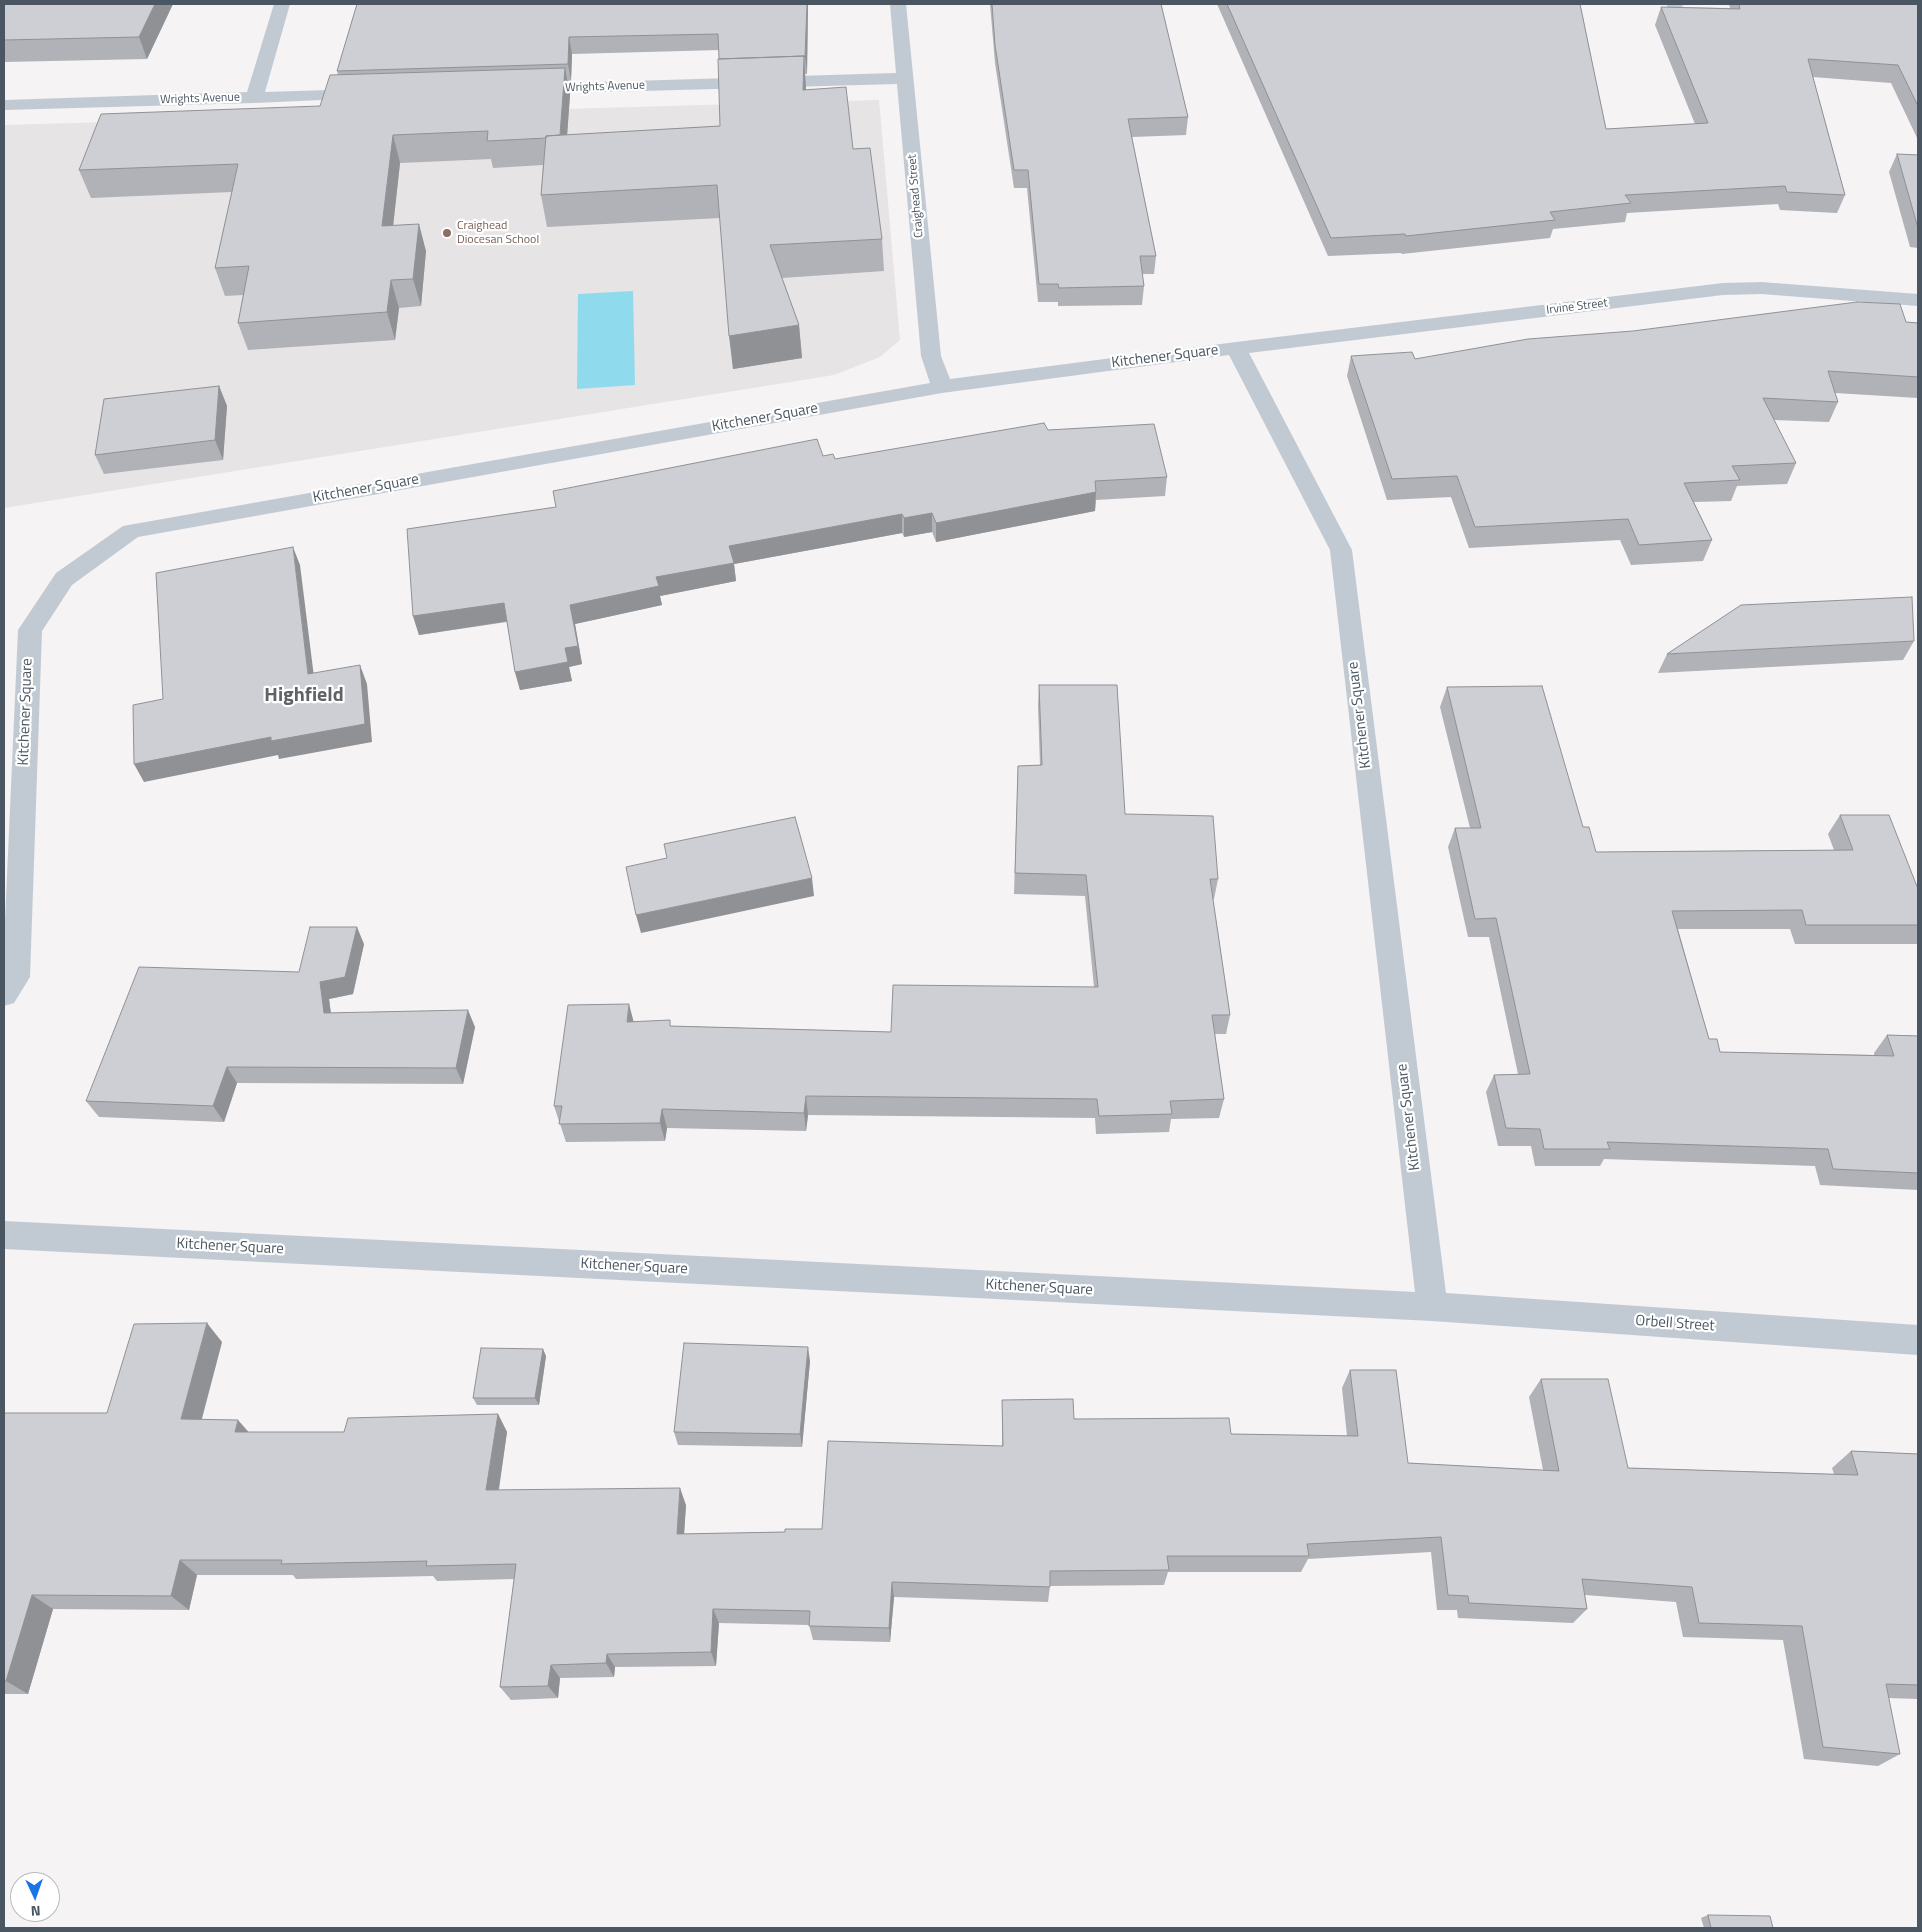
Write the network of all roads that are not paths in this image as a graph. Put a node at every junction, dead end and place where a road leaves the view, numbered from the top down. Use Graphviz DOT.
graph roads {
  1 [pos="282,4"];
  2 [pos="898,4"];
  3 [pos="906,78"];
  4 [pos="511,90"];
  5 [pos="382,94"];
  6 [pos="254,98"];
  7 [pos="4,105"];
  8 [pos="1918,300"];
  9 [pos="1236,348"];
  10 [pos="942,387"];
  11 [pos="4,994"];
  12 [pos="4,1235"];
  13 [pos="1432,1307"];
  14 [pos="1918,1340"];
  1 -- 6 [label="street"];
  2 -- 3 [label="street, Craighead Street"];
  3 -- 4 [label="street, Wrights Avenue"];
  3 -- 10 [label="street, Craighead Street"];
  5 -- 6 [label="street, Wrights Avenue"];
  6 -- 7 [label="street, Wrights Avenue"];
  8 -- 9 [label="street, Irvine Street"];
  9 -- 10 [label="street, Kitchener Square"];
  9 -- 13 [label="street, Kitchener Square"];
  10 -- 11 [label="street, Kitchener Square"];
  12 -- 13 [label="street, Kitchener Square"];
  13 -- 14 [label="street, Orbell Street"];
}
